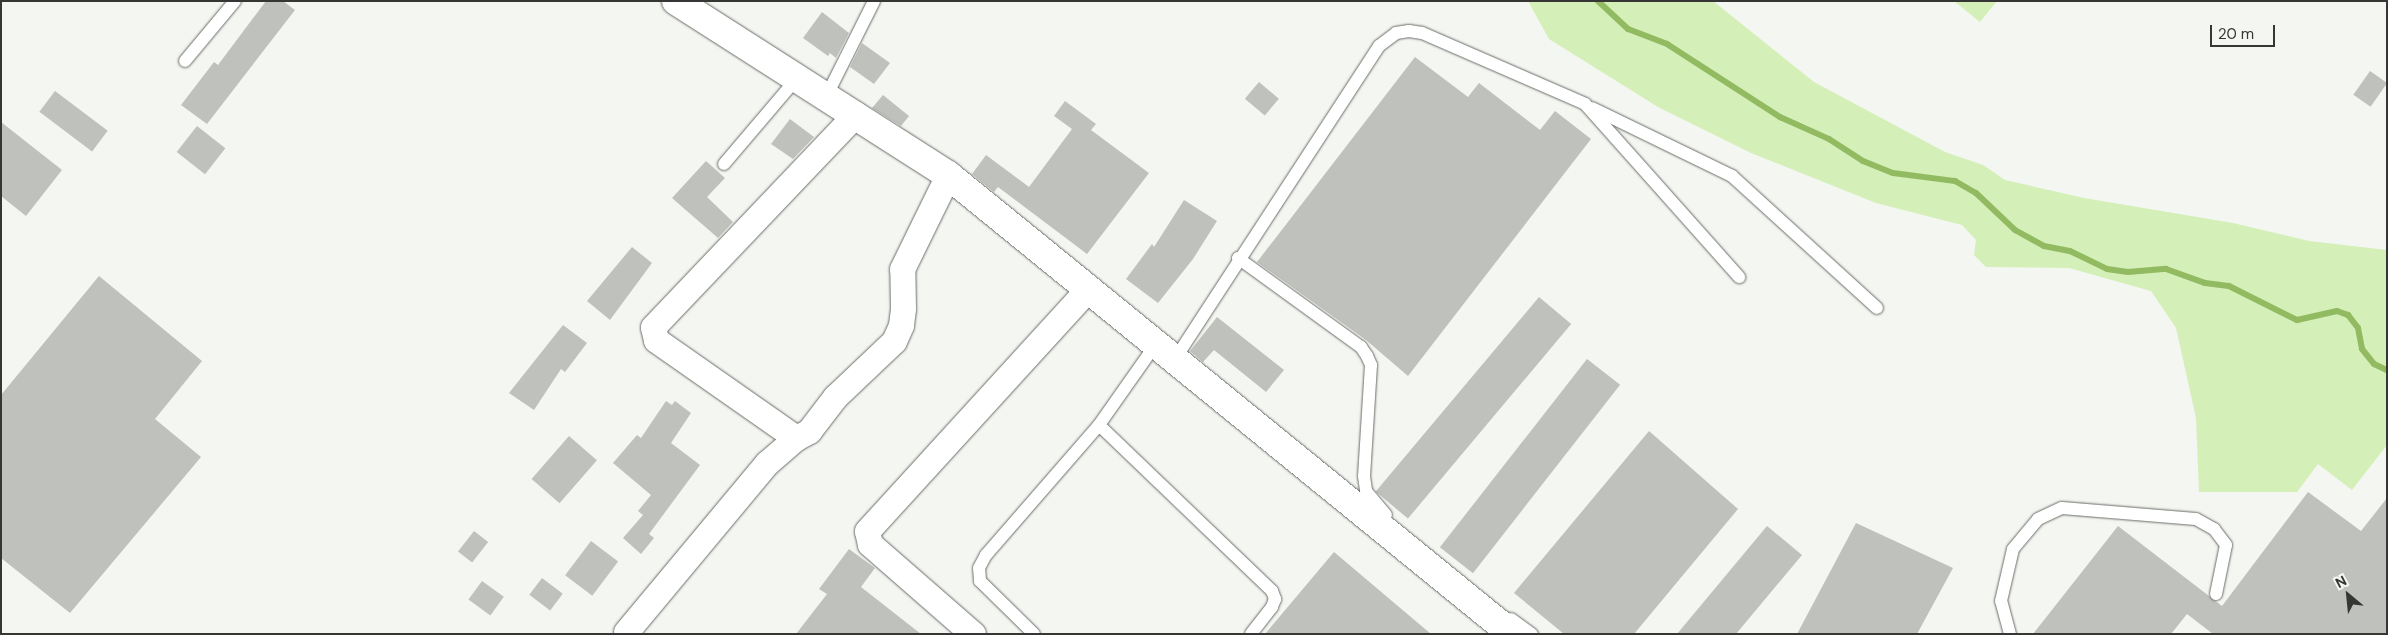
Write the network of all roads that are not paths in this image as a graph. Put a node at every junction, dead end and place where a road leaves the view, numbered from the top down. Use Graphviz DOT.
graph roads {
  1 [pos="235,1"];
  2 [pos="676,1"];
  3 [pos="874,1"];
  4 [pos="185,61"];
  5 [pos="798,77"];
  6 [pos="827,95"];
  7 [pos="1585,104"];
  8 [pos="856,114"];
  9 [pos="724,164"];
  10 [pos="948,175"];
  11 [pos="1238,258"];
  12 [pos="1739,277"];
  13 [pos="1088,289"];
  14 [pos="1877,308"];
  15 [pos="1165,352"];
  16 [pos="1099,425"];
  17 [pos="796,438"];
  18 [pos="2216,594"];
  19 [pos="626,632"];
  20 [pos="973,634"];
  21 [pos="1034,634"];
  22 [pos="1251,634"];
  23 [pos="1512,634"];
  24 [pos="1532,634"];
  25 [pos="2010,634"];
  1 -- 4 [label="lane"];
  2 -- 5 [label="street"];
  3 -- 6 [label="lane"];
  5 -- 6 [label="street"];
  5 -- 9 [label="lane"];
  6 -- 8 [label="street"];
  7 -- 11 [label="lane"];
  7 -- 12 [label="lane"];
  7 -- 14 [label="lane"];
  8 -- 10 [label="street"];
  8 -- 17 [label="street"];
  10 -- 13 [label="street"];
  10 -- 17 [label="street"];
  11 -- 15 [label="lane"];
  11 -- 24 [label="lane"];
  13 -- 15 [label="street"];
  13 -- 20 [label="street"];
  15 -- 16 [label="lane"];
  15 -- 23 [label="street"];
  16 -- 21 [label="lane"];
  16 -- 22 [label="lane"];
  17 -- 19 [label="street"];
  18 -- 25 [label="lane"];
}
